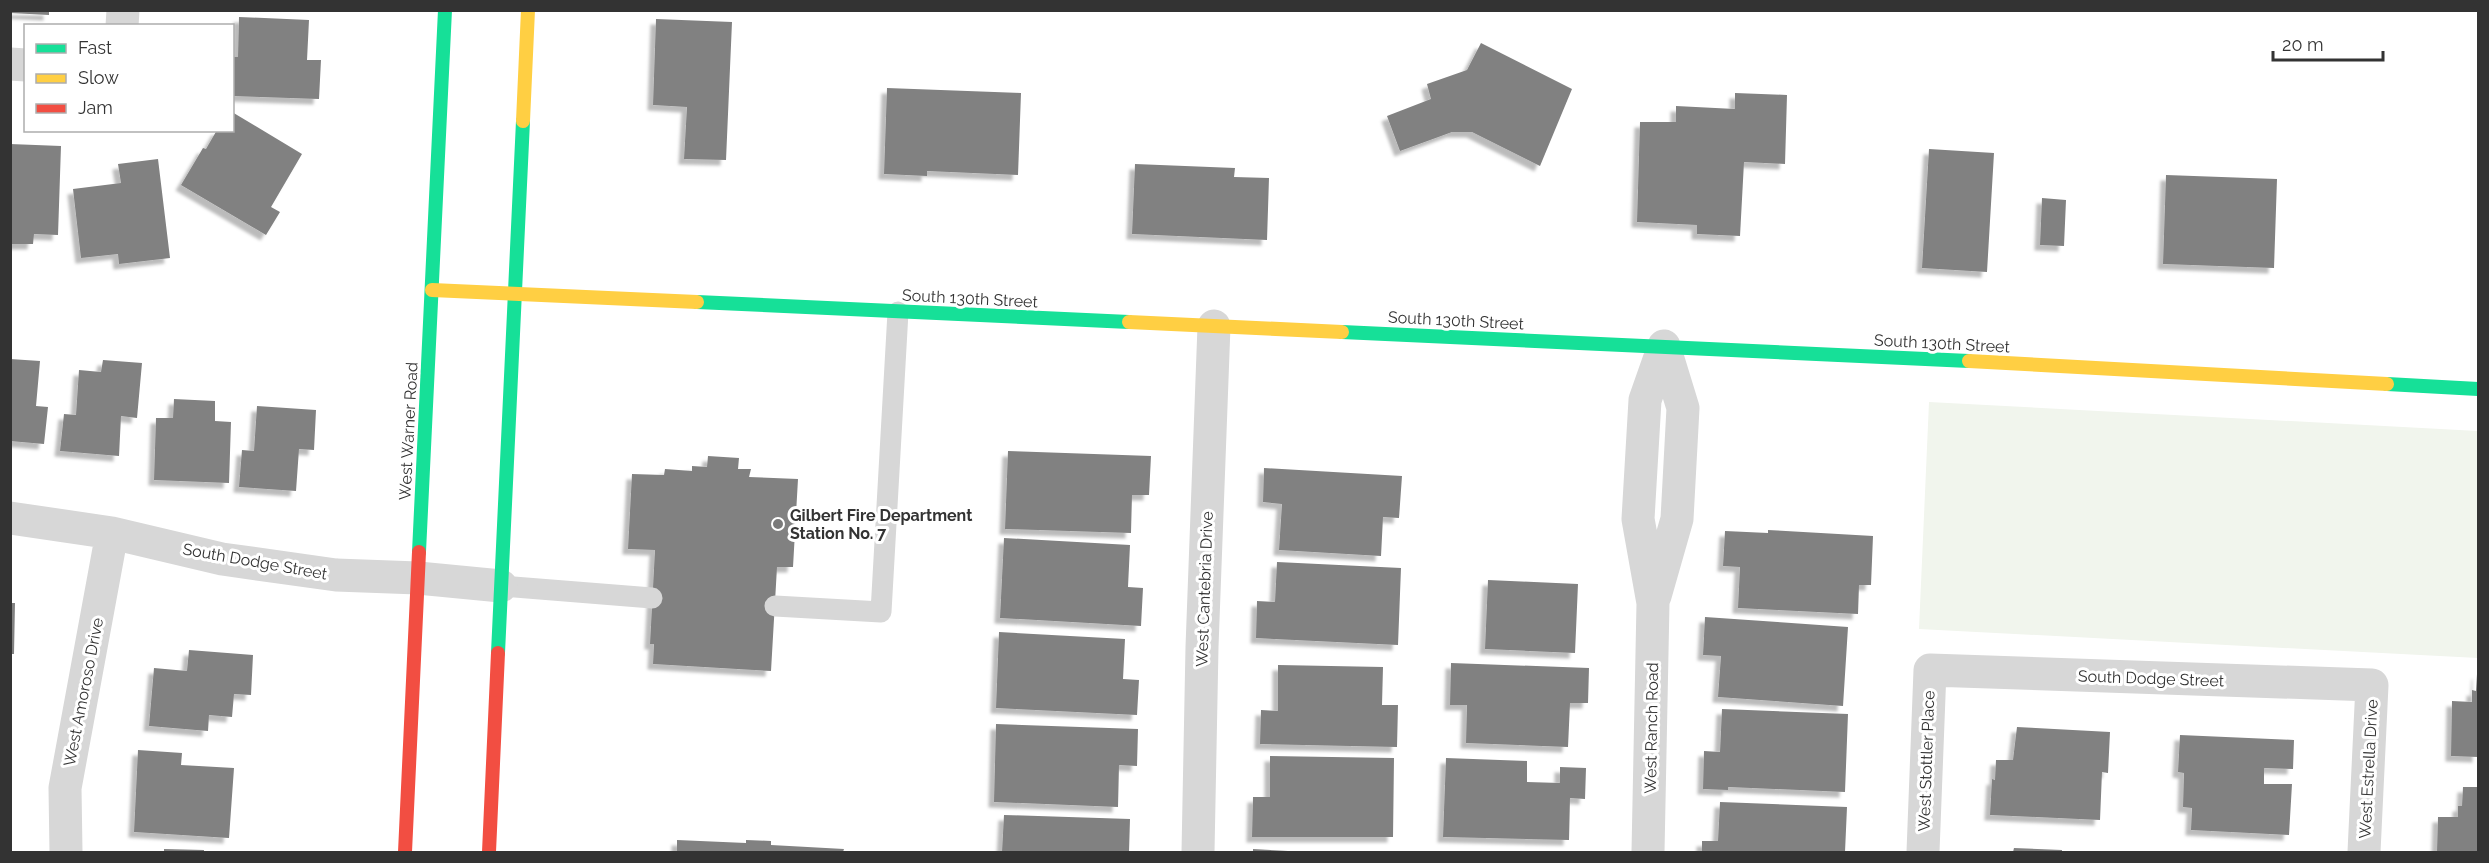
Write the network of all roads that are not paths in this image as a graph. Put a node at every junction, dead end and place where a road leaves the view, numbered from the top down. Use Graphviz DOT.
graph roads {
  1 [pos="445,10"];
  2 [pos="528,10"];
  3 [pos="432,290"];
  4 [pos="515,294"];
  5 [pos="898,312"];
  6 [pos="1214,326"];
  7 [pos="1664,346"];
  8 [pos="2478,389"];
  9 [pos="10,518"];
  10 [pos="112,533"];
  11 [pos="418,578"];
  12 [pos="501,586"];
  13 [pos="652,598"];
  14 [pos="775,606"];
  15 [pos="1930,670"];
  16 [pos="2372,685"];
  17 [pos="66,852"];
  18 [pos="405,852"];
  19 [pos="489,852"];
  20 [pos="1198,852"];
  21 [pos="1648,852"];
  22 [pos="1923,852"];
  23 [pos="2364,852"];
  1 -- 3 [label="street, West Warner Road"];
  2 -- 4 [label="street"];
  3 -- 4 [label="street, South 130th Street"];
  3 -- 11 [label="street, West Warner Road"];
  4 -- 5 [label="street, South 130th Street"];
  4 -- 12 [label="street"];
  5 -- 6 [label="street, South 130th Street"];
  5 -- 14 [label="lane"];
  6 -- 7 [label="street, South 130th Street"];
  6 -- 20 [label="street, West Cantebria Drive"];
  7 -- 8 [label="street, South 130th Street"];
  7 -- 21 [label="street, West Ranch Road"];
  9 -- 10 [label="street, South Dodge Street"];
  10 -- 11 [label="street, South Dodge Street"];
  10 -- 17 [label="street, West Amoroso Drive"];
  11 -- 12 [label="street, South Dodge Street"];
  11 -- 18 [label="street, West Warner Road"];
  12 -- 13 [label="lane"];
  12 -- 19 [label="street"];
  15 -- 16 [label="street, South Dodge Street"];
  15 -- 22 [label="street, West Stottler Place"];
  16 -- 23 [label="street, West Estrella Drive"];
}
